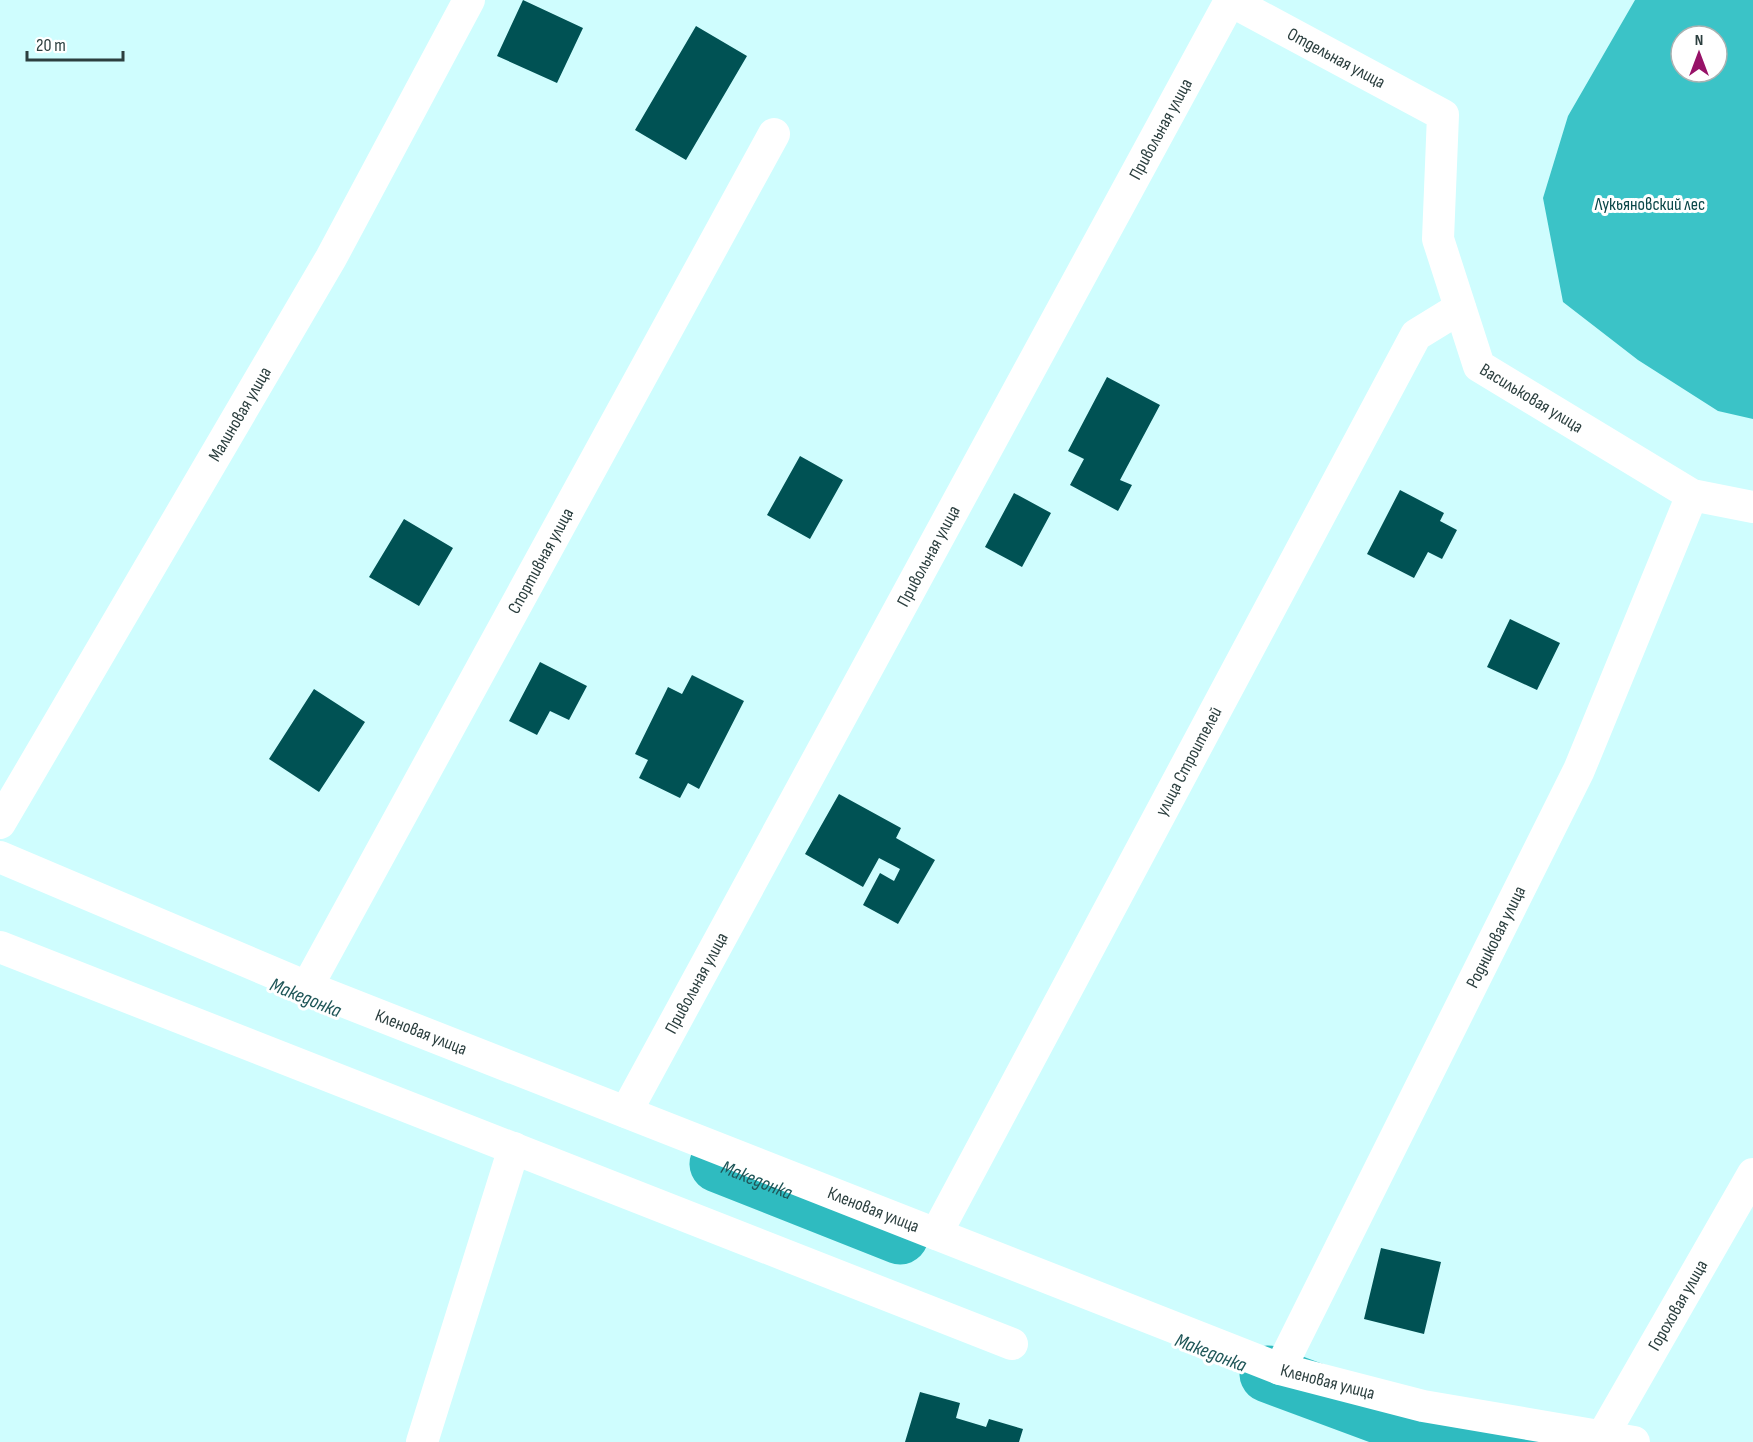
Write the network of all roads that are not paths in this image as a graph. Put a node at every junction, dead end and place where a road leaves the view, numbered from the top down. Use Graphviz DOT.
graph roads {
  1 [pos="469,0"];
  2 [pos="1230,0"];
  3 [pos="1443,115"];
  4 [pos="774,134"];
  5 [pos="1460,308"];
  6 [pos="1692,495"];
  7 [pos="1753,507"];
  8 [pos="0,823"];
  9 [pos="0,857"];
  10 [pos="0,947"];
  11 [pos="307,987"];
  12 [pos="626,1112"];
  13 [pos="514,1148"];
  14 [pos="1753,1174"];
  15 [pos="936,1234"];
  16 [pos="1012,1344"];
  17 [pos="1280,1369"];
  18 [pos="1602,1437"];
  19 [pos="422,1442"];
  20 [pos="1634,1442"];
  1 -- 8 [label="street, Малиновая улица"];
  2 -- 3 [label="street, Отдельная улица"];
  2 -- 12 [label="street, Привольная улица"];
  3 -- 5 [label="street, Васильковая улица"];
  4 -- 11 [label="street, Спортивная улица"];
  5 -- 6 [label="street, Васильковая улица"];
  5 -- 15 [label="street, улица Строителей"];
  6 -- 7 [label="street, Васильковая улица"];
  6 -- 17 [label="street, Родниковая улица"];
  9 -- 11 [label="street, Кленовая улица"];
  10 -- 13 [label="street"];
  11 -- 12 [label="street, Кленовая улица"];
  12 -- 15 [label="street, Кленовая улица"];
  13 -- 16 [label="street"];
  13 -- 19 [label="street"];
  14 -- 18 [label="street, Гороховая улица"];
  15 -- 17 [label="street, Кленовая улица"];
  17 -- 18 [label="street, Кленовая улица"];
  18 -- 20 [label="street, Кленовая улица"];
}
